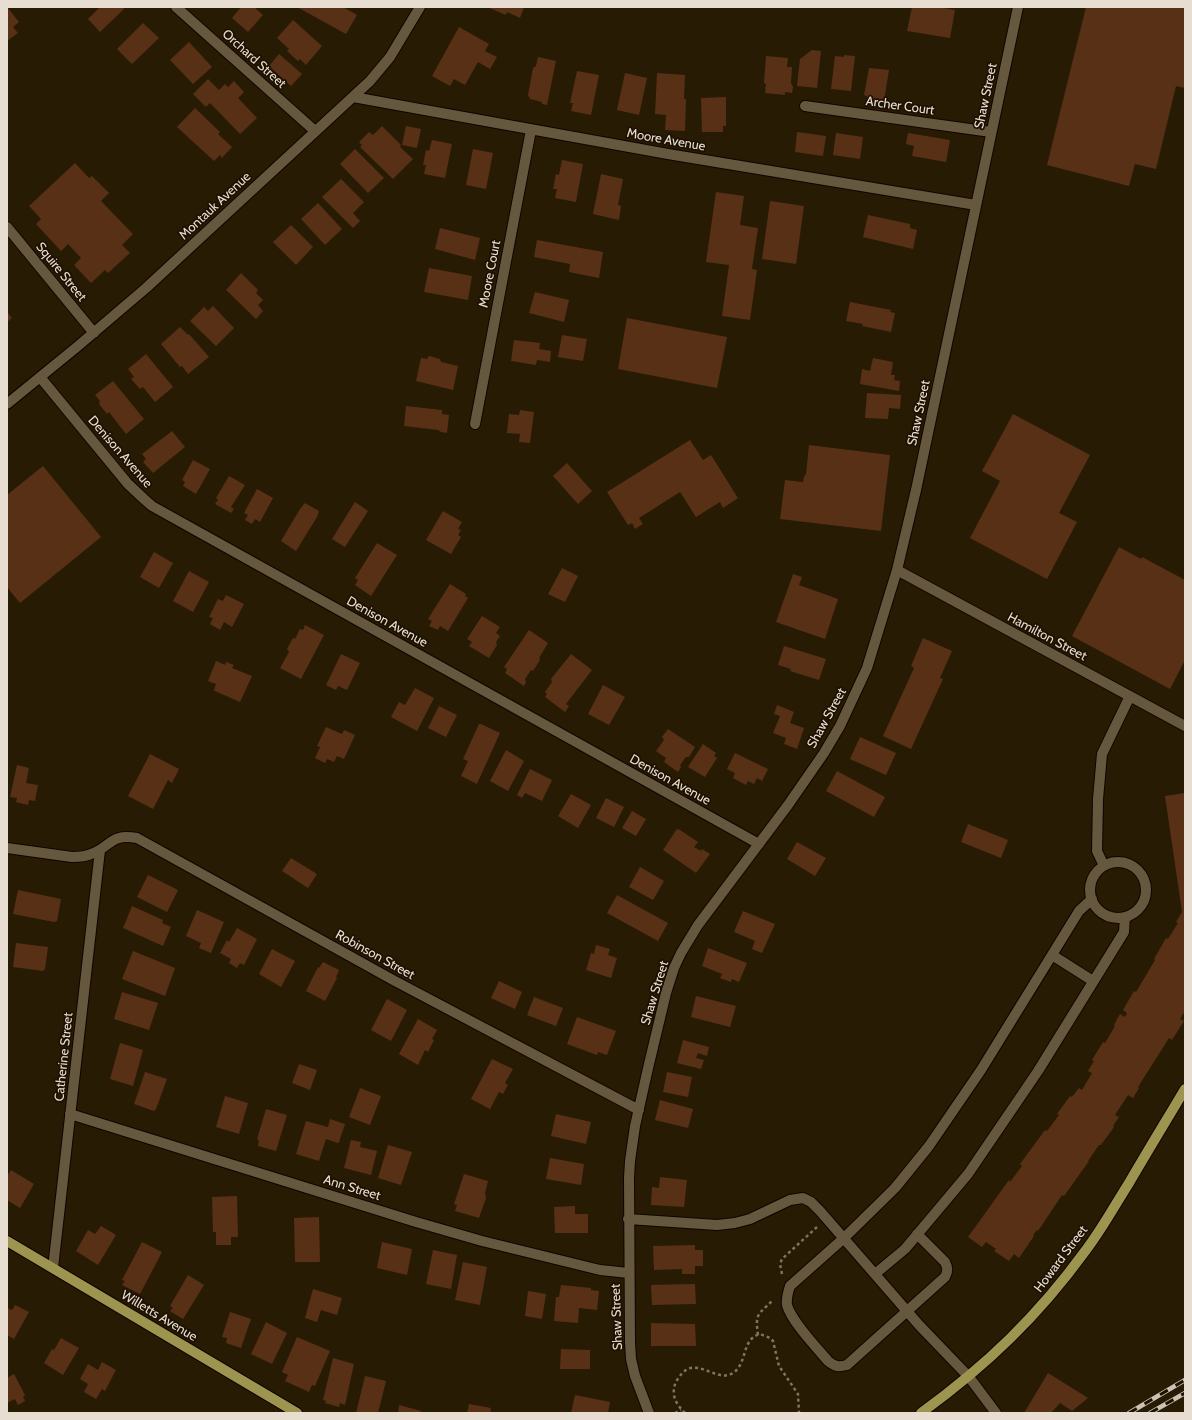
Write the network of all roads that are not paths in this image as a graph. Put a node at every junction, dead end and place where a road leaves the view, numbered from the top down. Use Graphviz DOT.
graph roads {
  1 [pos="176,7"];
  2 [pos="420,7"];
  3 [pos="1018,7"];
  4 [pos="352,96"];
  5 [pos="805,106"];
  6 [pos="531,130"];
  7 [pos="315,131"];
  8 [pos="991,132"];
  9 [pos="976,205"];
  10 [pos="7,227"];
  11 [pos="94,333"];
  12 [pos="40,377"];
  13 [pos="7,404"];
  14 [pos="475,424"];
  15 [pos="897,570"];
  16 [pos="1130,696"];
  17 [pos="1185,726"];
  18 [pos="759,844"];
  19 [pos="7,848"];
  20 [pos="100,850"];
  21 [pos="1104,866"];
  22 [pos="1092,899"];
  23 [pos="1125,917"];
  24 [pos="1052,955"];
  25 [pos="1093,981"];
  26 [pos="1185,1089"];
  27 [pos="638,1110"];
  28 [pos="70,1114"];
  29 [pos="628,1219"];
  30 [pos="917,1234"];
  31 [pos="844,1238"];
  32 [pos="7,1240"];
  33 [pos="53,1268"];
  34 [pos="629,1273"];
  35 [pos="875,1274"];
  36 [pos="907,1312"];
  37 [pos="969,1377"];
  38 [pos="649,1411"];
  39 [pos="297,1413"];
  40 [pos="921,1413"];
  41 [pos="996,1413"];
  1 -- 7 [label="street, Orchard Street"];
  2 -- 4 [label="street, Montauk Avenue"];
  3 -- 8 [label="street, Shaw Street"];
  4 -- 6 [label="street, Moore Avenue"];
  4 -- 7 [label="street, Montauk Avenue"];
  5 -- 8 [label="street, Archer Court"];
  6 -- 9 [label="street, Moore Avenue"];
  6 -- 14 [label="street, Moore Court"];
  7 -- 11 [label="street, Montauk Avenue"];
  8 -- 9 [label="street, Shaw Street"];
  9 -- 15 [label="street, Shaw Street"];
  10 -- 11 [label="street, Squire Street"];
  11 -- 12 [label="street, Montauk Avenue"];
  12 -- 13 [label="street, Montauk Avenue"];
  12 -- 18 [label="street, Denison Avenue"];
  15 -- 16 [label="street, Hamilton Street"];
  15 -- 18 [label="street, Shaw Street"];
  16 -- 17 [label="street, Hamilton Street"];
  16 -- 21 [label="street"];
  18 -- 27 [label="street, Shaw Street"];
  19 -- 20 [label="street, Robinson Street"];
  20 -- 27 [label="street, Robinson Street"];
  20 -- 28 [label="street, Catherine Street"];
  21 -- 22 [label="street"];
  21 -- 23 [label="street"];
  22 -- 23 [label="street"];
  22 -- 24 [label="street"];
  23 -- 25 [label="street"];
  24 -- 25 [label="street"];
  24 -- 31 [label="street"];
  25 -- 30 [label="street"];
  26 -- 37 [label="main road, Howard Street"];
  27 -- 29 [label="street, Shaw Street"];
  28 -- 33 [label="street, Catherine Street"];
  28 -- 34 [label="street, Ann Street"];
  29 -- 31 [label="street"];
  29 -- 34 [label="street, Shaw Street"];
  30 -- 35 [label="street"];
  30 -- 36 [label="street"];
  31 -- 35 [label="street"];
  31 -- 36 [label="street"];
  32 -- 33 [label="main road, Willetts Avenue"];
  33 -- 39 [label="main road, Willetts Avenue"];
  34 -- 38 [label="street, Shaw Street"];
  35 -- 36 [label="street"];
  36 -- 37 [label="street"];
  37 -- 40 [label="main road, Howard Street"];
  37 -- 41 [label="street"];
}
